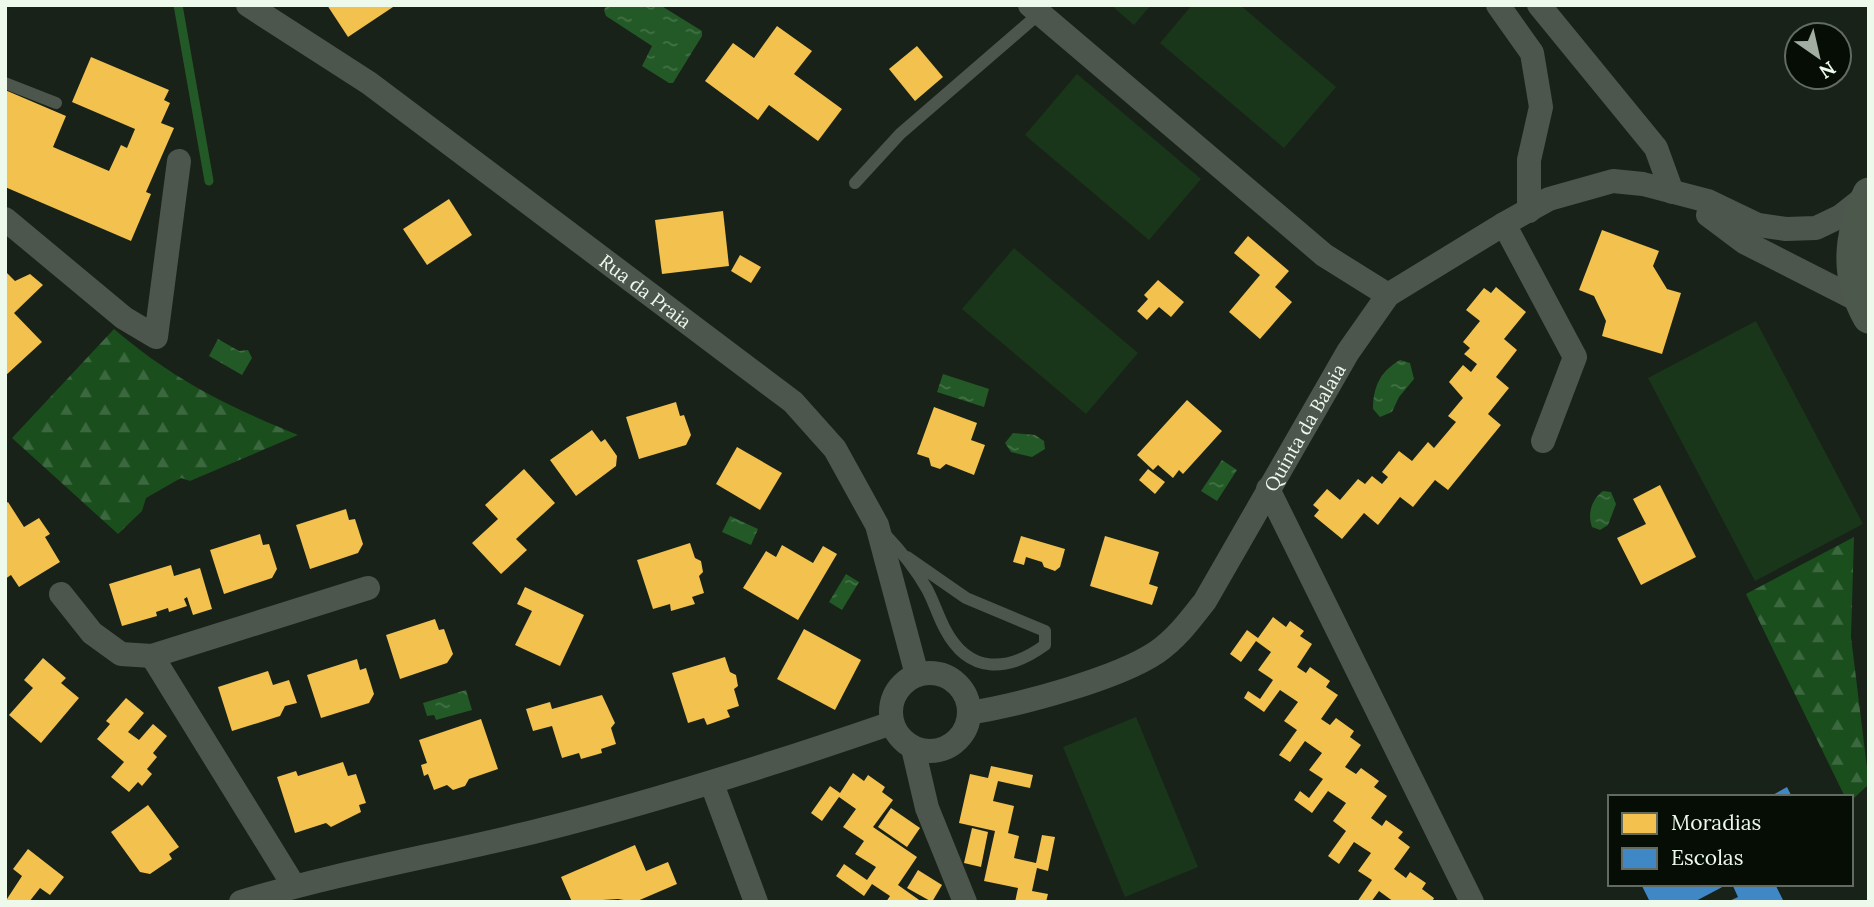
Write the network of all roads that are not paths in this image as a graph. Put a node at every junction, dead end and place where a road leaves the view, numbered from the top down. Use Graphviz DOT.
graph roads {
  1 [pos="248,5"];
  2 [pos="1497,5"];
  3 [pos="1539,5"];
  4 [pos="1035,9"];
  5 [pos="5,83"];
  6 [pos="56,103"];
  7 [pos="179,161"];
  8 [pos="855,183"];
  9 [pos="1672,192"];
  10 [pos="1869,194"];
  11 [pos="1529,211"];
  12 [pos="5,219"];
  13 [pos="1504,224"];
  14 [pos="1388,295"];
  15 [pos="1864,309"];
  16 [pos="1543,441"];
  17 [pos="1268,489"];
  18 [pos="877,525"];
  19 [pos="907,557"];
  20 [pos="368,587"];
  21 [pos="61,594"];
  22 [pos="152,656"];
  23 [pos="917,675"];
  24 [pos="969,713"];
  25 [pos="892,723"];
  26 [pos="913,748"];
  27 [pos="712,784"];
  28 [pos="294,886"];
  29 [pos="241,902"];
  30 [pos="756,902"];
  31 [pos="965,902"];
  32 [pos="1472,902"];
  1 -- 18 [label="street, Rua da Praia"];
  2 -- 11 [label="street"];
  3 -- 9 [label="street"];
  4 -- 8 [label="lane"];
  4 -- 14 [label="street"];
  5 -- 6 [label="lane"];
  7 -- 12 [label="street"];
  9 -- 10 [label="street, Quinta da Balaia"];
  9 -- 11 [label="street, Quinta da Balaia"];
  9 -- 15 [label="street, Quinta da Balaia"];
  10 -- 15 [label="street"];
  11 -- 13 [label="street, Quinta da Balaia"];
  13 -- 14 [label="street, Quinta da Balaia"];
  13 -- 16 [label="street"];
  14 -- 17 [label="street, Quinta da Balaia"];
  17 -- 24 [label="street, Quinta da Balaia"];
  17 -- 32 [label="street"];
  18 -- 19 [label="lane"];
  18 -- 23 [label="street, Rua da Praia"];
  19 -- 19 [label="lane"];
  20 -- 22 [label="street"];
  21 -- 22 [label="street"];
  22 -- 28 [label="street"];
  23 -- 24 [label="street"];
  23 -- 25 [label="street"];
  24 -- 26 [label="street"];
  25 -- 26 [label="street"];
  25 -- 27 [label="street"];
  26 -- 31 [label="street"];
  27 -- 28 [label="street"];
  27 -- 30 [label="street"];
  28 -- 29 [label="street"];
}
